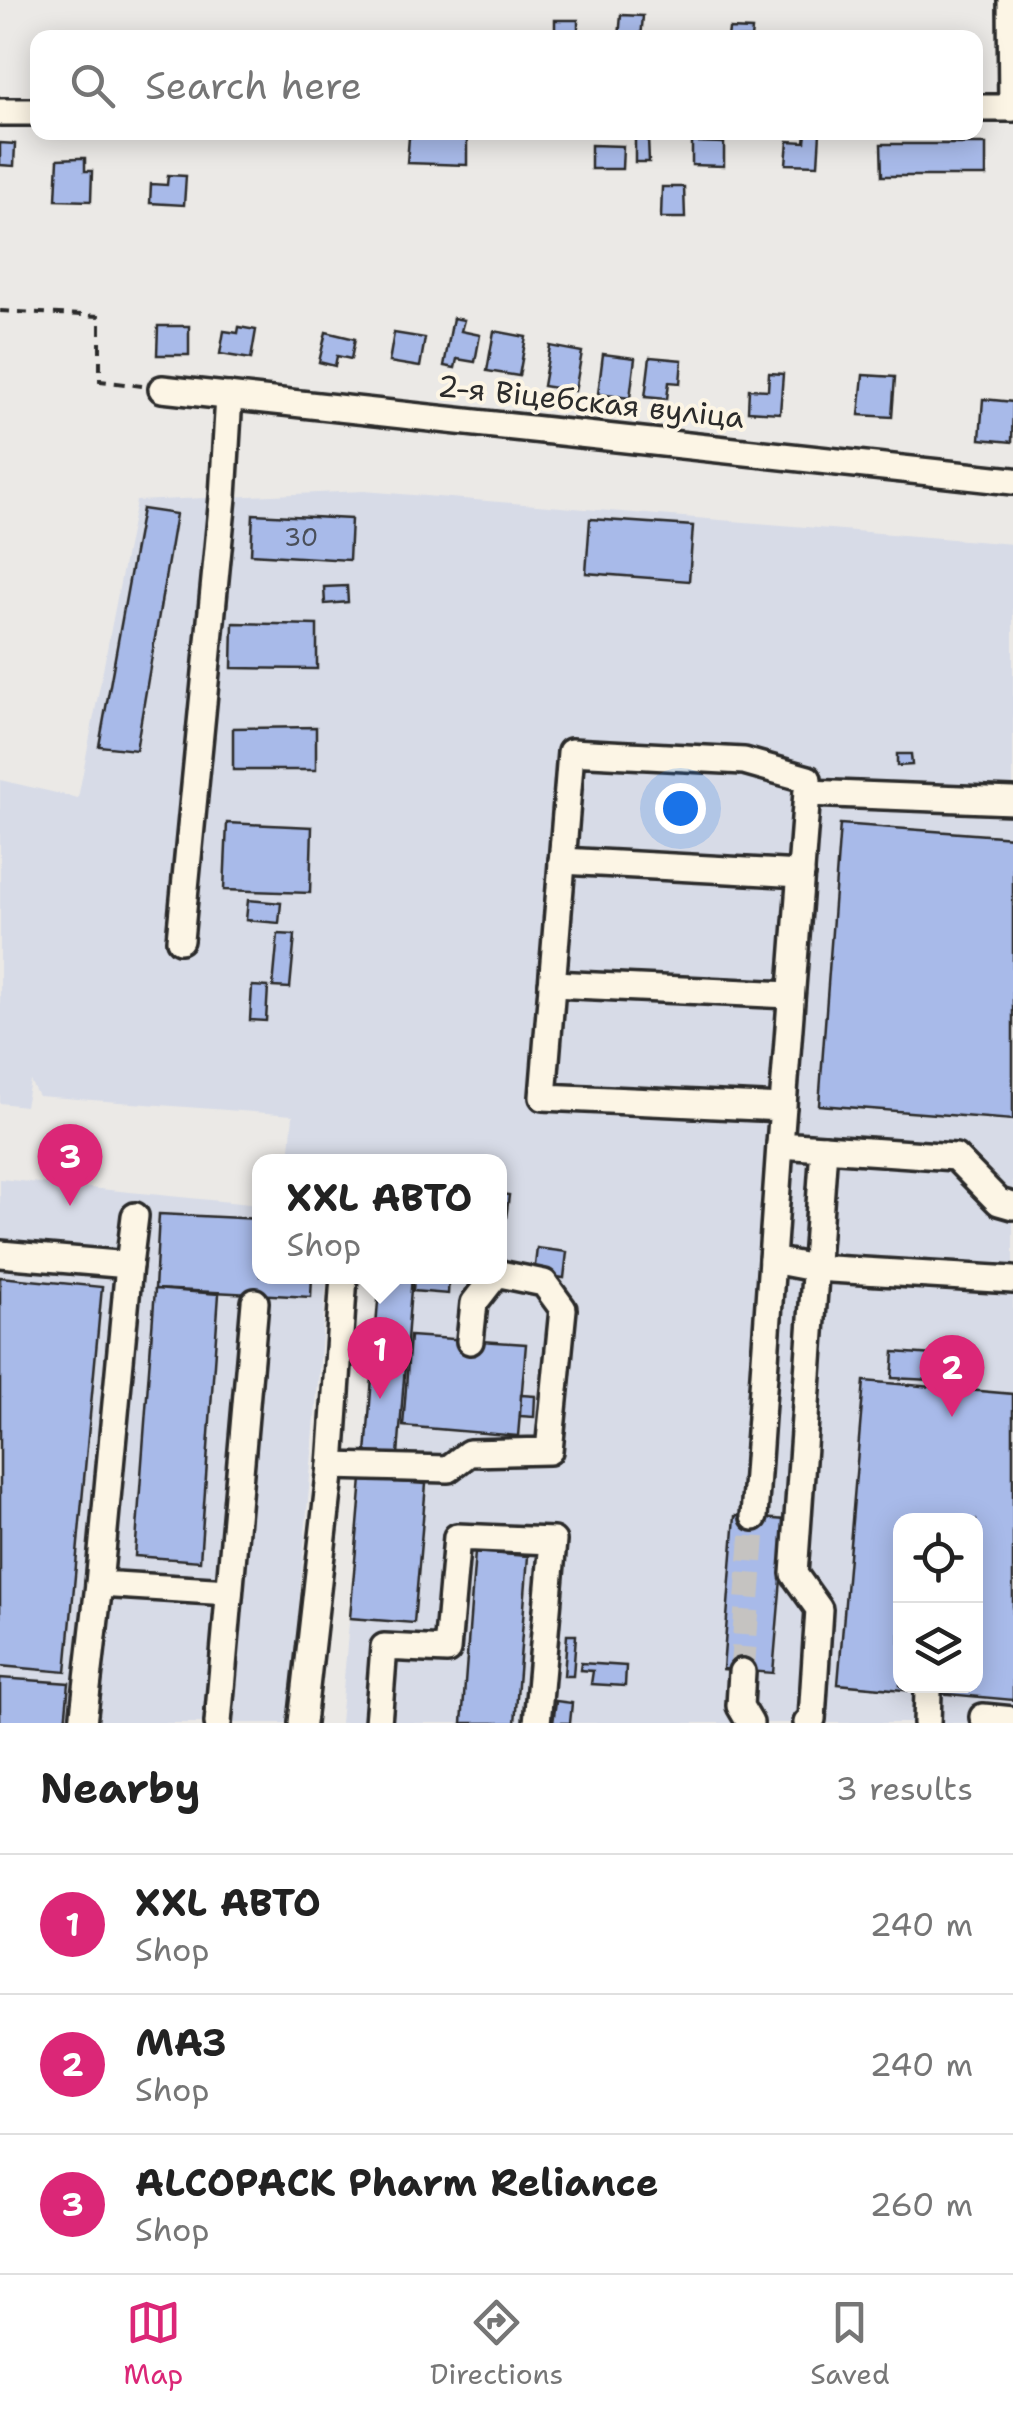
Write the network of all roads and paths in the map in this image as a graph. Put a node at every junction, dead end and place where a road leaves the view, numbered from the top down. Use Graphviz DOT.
graph roads {
  1 [pos="1011,0"];
  2 [pos="983,108"];
  3 [pos="1012,108"];
  4 [pos="0,112"];
  5 [pos="30,112"];
  6 [pos="0,312"];
  7 [pos="162,389"];
  8 [pos="229,396"];
  9 [pos="1013,481"];
  10 [pos="807,793"];
  11 [pos="1013,801"];
  12 [pos="562,860"];
  13 [pos="800,874"];
  14 [pos="180,940"];
  15 [pos="552,984"];
  16 [pos="791,995"];
  17 [pos="783,1108"];
  18 [pos="780,1145"];
  19 [pos="824,1148"];
  20 [pos="1013,1206"];
  21 [pos="135,1216"];
  22 [pos="0,1254"];
  23 [pos="772,1260"];
  24 [pos="128,1265"];
  25 [pos="814,1268"];
  26 [pos="507,1277"];
  27 [pos="1013,1280"];
  28 [pos="343,1284"];
  29 [pos="490,1284"];
  30 [pos="255,1302"];
  31 [pos="470,1341"];
  32 [pos="330,1466"];
  33 [pos="757,1473"];
  34 [pos="801,1480"];
  35 [pos="754,1517"];
  36 [pos="99,1584"];
  37 [pos="228,1592"];
  38 [pos="742,1672"];
  39 [pos="928,1693"];
  40 [pos="983,1717"];
  41 [pos="1013,1720"];
  42 [pos="84,1723"];
  43 [pos="218,1723"];
  44 [pos="302,1723"];
  45 [pos="378,1723"];
  46 [pos="537,1723"];
  47 [pos="750,1723"];
  48 [pos="807,1723"];
  49 [pos="926,1723"];
  1 -- 3 [label="street"];
  2 -- 3 [label="street"];
  4 -- 5 [label="street"];
  6 -- 7 [label="path"];
  7 -- 8 [label="street, 2-я Віцебская вуліца"];
  8 -- 9 [label="street, 2-я Віцебская вуліца"];
  8 -- 14 [label="street"];
  10 -- 11 [label="street"];
  10 -- 12 [label="street"];
  10 -- 13 [label="street"];
  12 -- 13 [label="street"];
  12 -- 15 [label="street"];
  13 -- 16 [label="street"];
  15 -- 16 [label="street"];
  15 -- 17 [label="street"];
  16 -- 17 [label="street"];
  17 -- 18 [label="street"];
  18 -- 19 [label="street"];
  18 -- 23 [label="street"];
  19 -- 20 [label="street"];
  19 -- 25 [label="street"];
  21 -- 24 [label="street"];
  22 -- 24 [label="street"];
  23 -- 25 [label="street"];
  23 -- 33 [label="street"];
  24 -- 36 [label="street"];
  25 -- 27 [label="street"];
  25 -- 34 [label="street"];
  26 -- 32 [label="street"];
  28 -- 32 [label="street"];
  29 -- 31 [label="street"];
  30 -- 37 [label="street"];
  32 -- 44 [label="street"];
  33 -- 34 [label="street"];
  33 -- 35 [label="street"];
  34 -- 48 [label="street"];
  36 -- 37 [label="street"];
  36 -- 42 [label="street"];
  37 -- 43 [label="street"];
  38 -- 47 [label="street"];
  39 -- 49 [label="street"];
  40 -- 41 [label="street"];
  45 -- 46 [label="street"];
}
